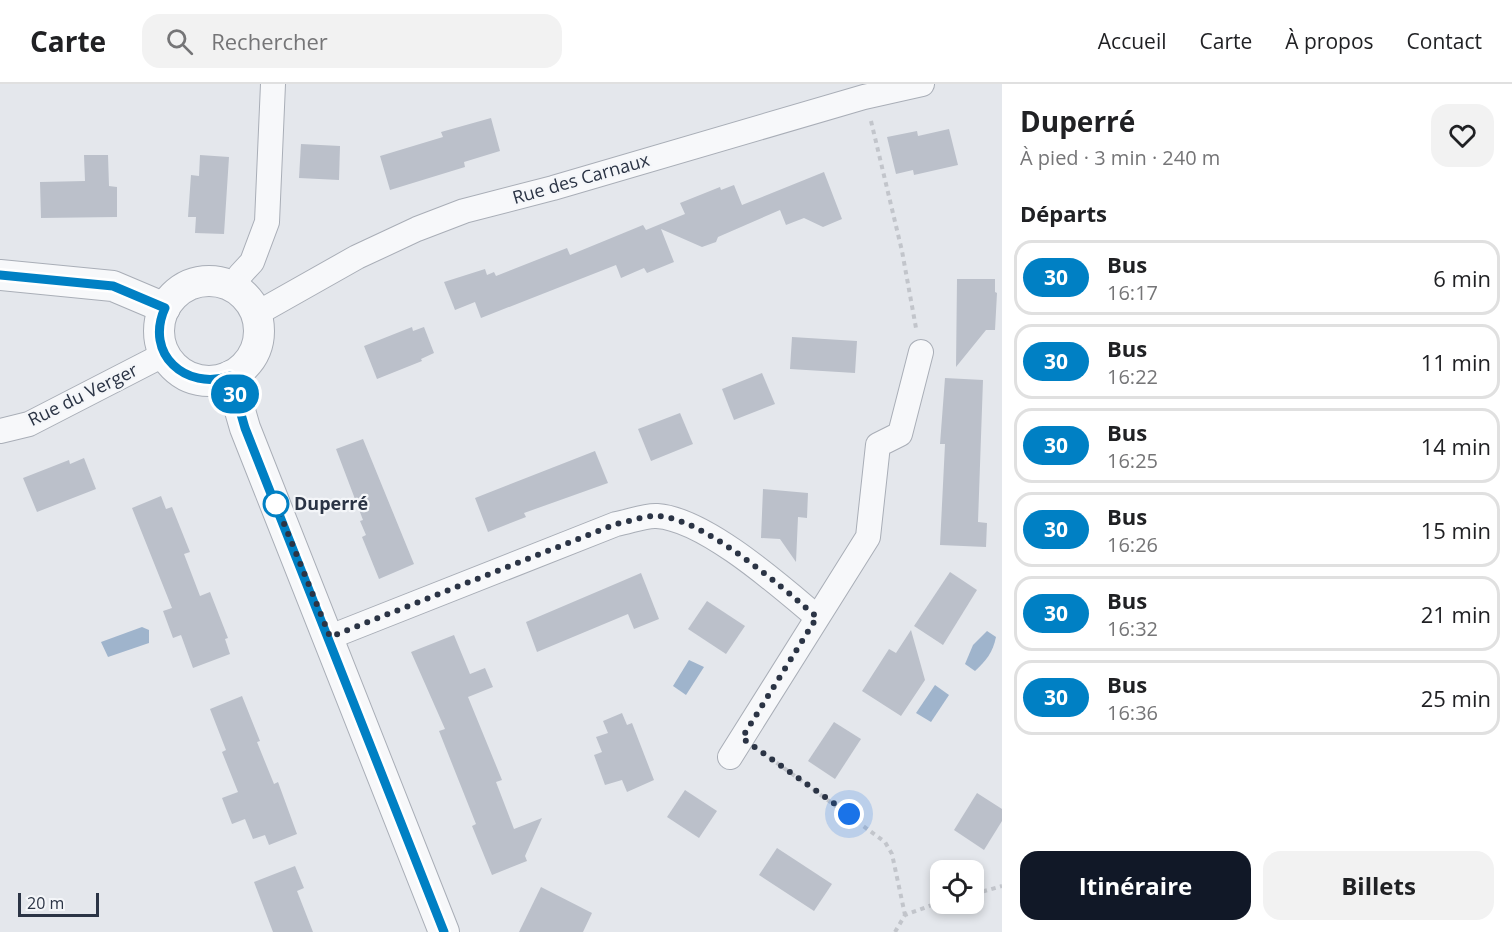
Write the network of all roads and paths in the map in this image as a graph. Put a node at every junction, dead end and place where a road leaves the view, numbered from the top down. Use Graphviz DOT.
graph roads {
  1 [pos="273,84"];
  2 [pos="922,84"];
  3 [pos="864,97"];
  4 [pos="0,275"];
  5 [pos="235,288"];
  6 [pos="165,308"];
  7 [pos="256,314"];
  8 [pos="921,352"];
  9 [pos="165,354"];
  10 [pos="230,376"];
  11 [pos="0,431"];
  12 [pos="817,617"];
  13 [pos="330,637"];
  14 [pos="736,748"];
  15 [pos="1002,886"];
  16 [pos="984,891"];
  17 [pos="930,906"];
  18 [pos="905,915"];
  19 [pos="444,932"];
  20 [pos="895,932"];
  1 -- 5 [label="street"];
  2 -- 3 [label="street, Rue des Carnaux"];
  3 -- 7 [label="street, Rue des Carnaux"];
  3 -- 8 [label="path"];
  4 -- 6 [label="street"];
  5 -- 6 [label="street"];
  5 -- 7 [label="street"];
  6 -- 9 [label="street"];
  7 -- 10 [label="street"];
  8 -- 12 [label="street"];
  9 -- 10 [label="street"];
  9 -- 11 [label="street, Rue du Verger"];
  10 -- 13 [label="street"];
  12 -- 13 [label="street"];
  12 -- 14 [label="street"];
  13 -- 19 [label="street"];
  14 -- 18 [label="path"];
  15 -- 16 [label="path"];
  17 -- 18 [label="path"];
  18 -- 20 [label="path"];
}
